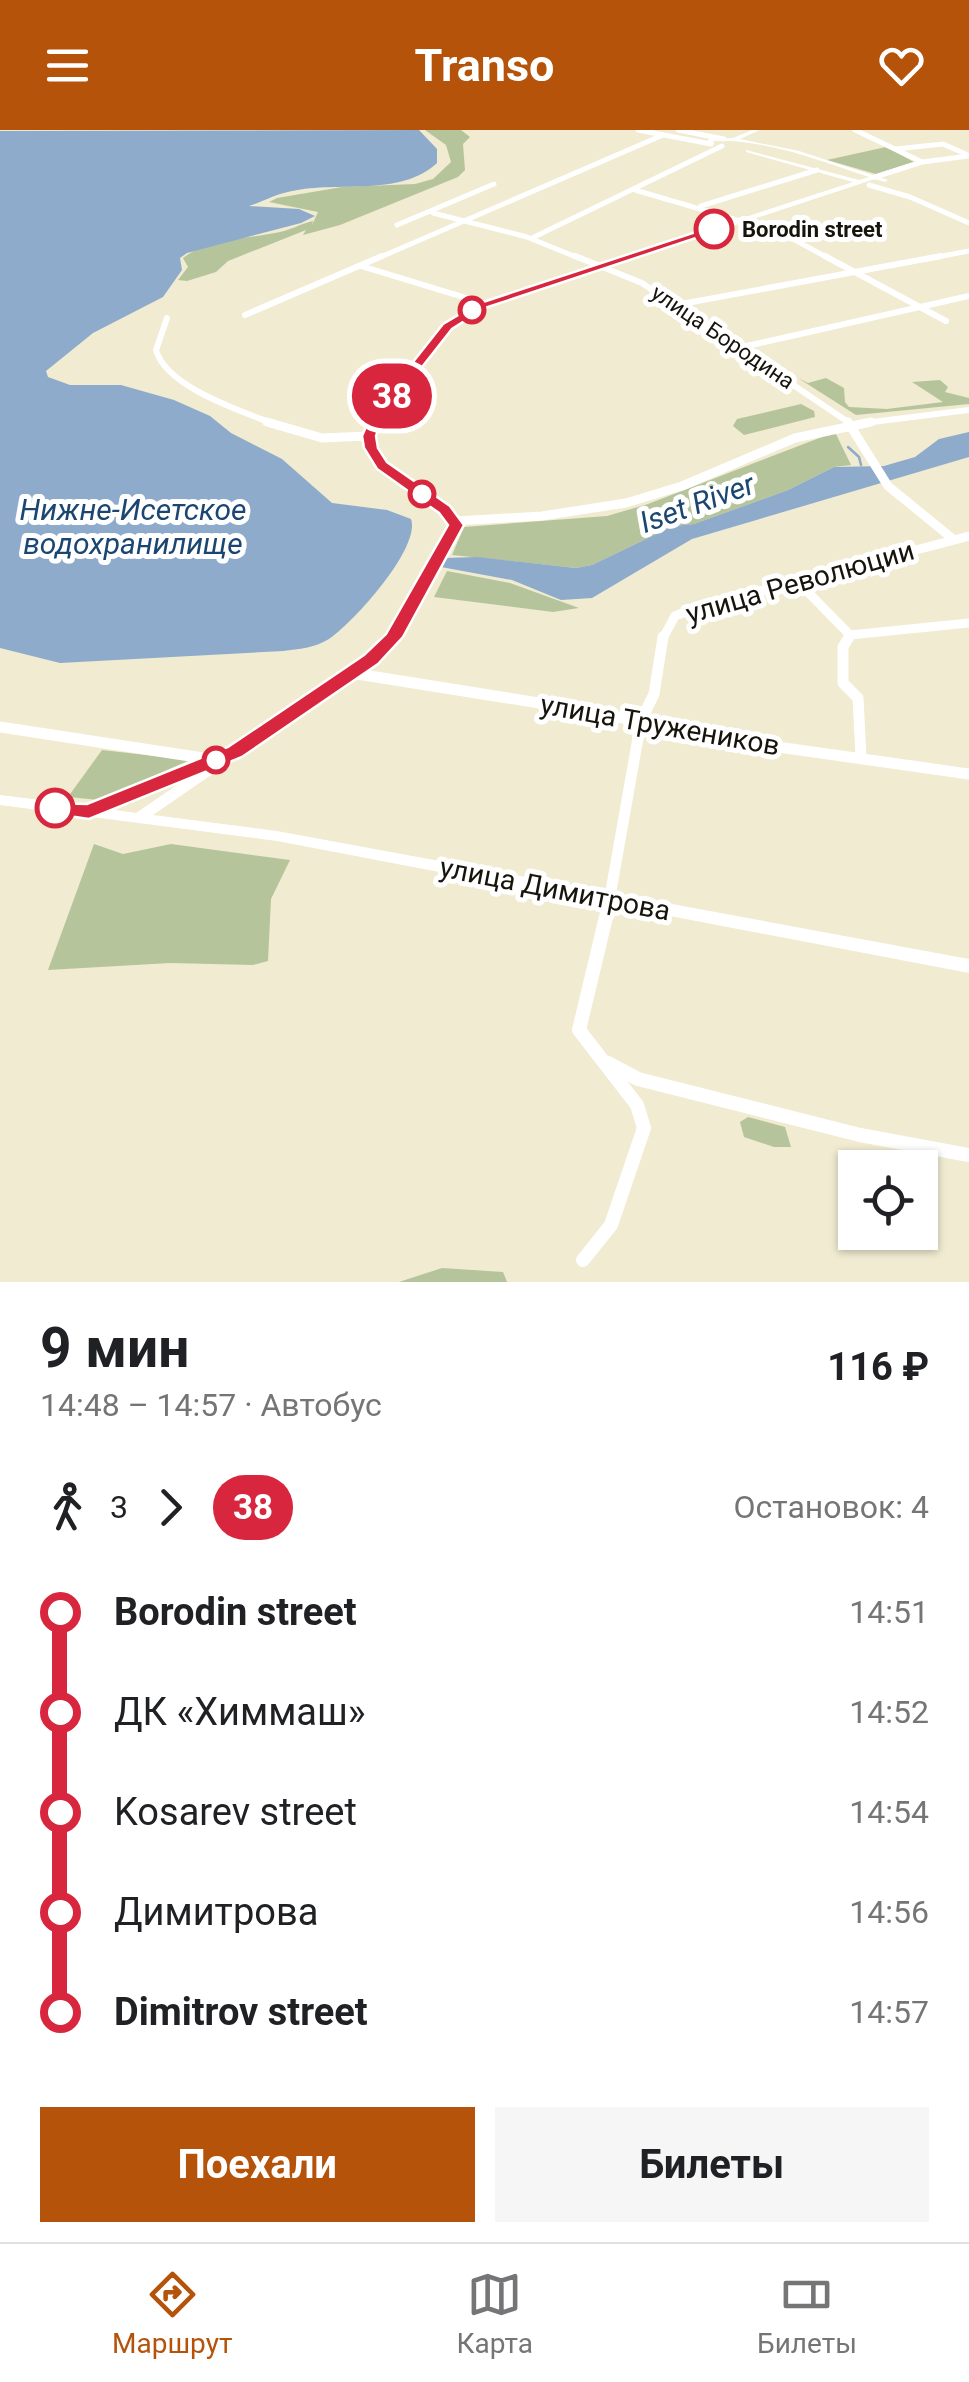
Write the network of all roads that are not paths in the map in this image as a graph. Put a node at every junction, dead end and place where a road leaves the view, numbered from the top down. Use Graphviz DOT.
graph roads {
  1 [pos="638,130"];
  2 [pos="678,130"];
  3 [pos="757,130"];
  4 [pos="855,130"];
  5 [pos="663,135"];
  6 [pos="733,140"];
  7 [pos="723,142"];
  8 [pos="747,143"];
  9 [pos="711,144"];
  10 [pos="736,149"];
  11 [pos="896,149"];
  12 [pos="969,156"];
  13 [pos="922,162"];
  14 [pos="817,170"];
  15 [pos="894,172"];
  16 [pos="875,176"];
  17 [pos="886,180"];
  18 [pos="858,182"];
  19 [pos="494,184"];
  20 [pos="869,185"];
  21 [pos="635,190"];
  22 [pos="700,206"];
  23 [pos="433,213"];
  24 [pos="465,222"];
  25 [pos="745,222"];
  26 [pos="969,223"];
  27 [pos="397,225"];
  28 [pos="532,238"];
  29 [pos="969,251"];
  30 [pos="360,266"];
  31 [pos="601,266"];
  32 [pos="610,270"];
  33 [pos="855,272"];
  34 [pos="969,296"];
  35 [pos="486,304"];
  36 [pos="676,305"];
  37 [pos="919,307"];
  38 [pos="245,315"];
  39 [pos="463,316"];
  40 [pos="167,318"];
  41 [pos="946,321"];
  42 [pos="738,348"];
  43 [pos="967,411"];
  44 [pos="851,424"];
  45 [pos="369,436"];
  46 [pos="456,521"];
  47 [pos="969,536"];
  48 [pos="954,539"];
  49 [pos="795,579"];
  50 [pos="969,623"];
  51 [pos="850,635"];
  52 [pos="351,673"];
  53 [pos="641,721"];
  54 [pos="0,727"];
  55 [pos="235,752"];
  56 [pos="861,757"];
  57 [pos="216,760"];
  58 [pos="969,774"];
  59 [pos="0,800"];
  60 [pos="89,812"];
  61 [pos="140,816"];
  62 [pos="610,899"];
  63 [pos="969,966"];
  64 [pos="603,1060"];
  65 [pos="969,1155"];
  66 [pos="582,1260"];
  1 -- 5 [label="street"];
  2 -- 7 [label="street"];
  3 -- 6 [label="main road"];
  4 -- 11 [label="street"];
  5 -- 9 [label="street"];
  5 -- 24 [label="street"];
  6 -- 7 [label="main road"];
  6 -- 8 [label="main road"];
  7 -- 9 [label="main road"];
  7 -- 10 [label="main road"];
  7 -- 21 [label="street"];
  8 -- 10 [label="main road"];
  8 -- 16 [label="main road"];
  10 -- 14 [label="main road"];
  11 -- 12 [label="street"];
  11 -- 13 [label="street"];
  12 -- 13 [label="street"];
  13 -- 15 [label="street"];
  14 -- 18 [label="main road"];
  14 -- 22 [label="street"];
  15 -- 16 [label="street"];
  15 -- 17 [label="street"];
  16 -- 17 [label="main road"];
  16 -- 18 [label="main road"];
  17 -- 20 [label="main road"];
  18 -- 20 [label="main road"];
  18 -- 25 [label="main road"];
  19 -- 23 [label="street"];
  20 -- 25 [label="main road"];
  20 -- 26 [label="street"];
  21 -- 22 [label="street"];
  21 -- 28 [label="street"];
  22 -- 25 [label="street"];
  23 -- 24 [label="street, улица Бородина"];
  23 -- 27 [label="street"];
  24 -- 28 [label="street, улица Бородина"];
  24 -- 30 [label="street"];
  25 -- 31 [label="main road"];
  25 -- 32 [label="main road"];
  25 -- 33 [label="street"];
  28 -- 31 [label="street, улица Бородина"];
  29 -- 33 [label="street"];
  30 -- 35 [label="street"];
  30 -- 38 [label="street"];
  31 -- 32 [label="street, улица Бородина"];
  31 -- 35 [label="main road"];
  32 -- 36 [label="street, улица Бородина"];
  32 -- 39 [label="main road"];
  33 -- 36 [label="street"];
  33 -- 37 [label="street"];
  34 -- 37 [label="street"];
  35 -- 39 [label="main road"];
  36 -- 42 [label="street, улица Бородина"];
  37 -- 41 [label="street"];
  37 -- 42 [label="street"];
  39 -- 45 [label="main road"];
  40 -- 45 [label="street"];
  42 -- 44 [label="street, улица Бородина"];
  43 -- 44 [label="street"];
  44 -- 46 [label="street"];
  44 -- 48 [label="street, улица Бородина"];
  45 -- 46 [label="main road"];
  46 -- 52 [label="main road"];
  47 -- 48 [label="street, улица Революции"];
  48 -- 49 [label="street, улица Революции"];
  49 -- 51 [label="street"];
  49 -- 53 [label="street, улица Революции"];
  50 -- 51 [label="street"];
  51 -- 56 [label="street"];
  52 -- 53 [label="street, улица Тружеников"];
  52 -- 55 [label="main road"];
  53 -- 56 [label="street, улица Тружеников"];
  53 -- 62 [label="street, улица Революции"];
  54 -- 57 [label="street"];
  55 -- 57 [label="main road"];
  55 -- 61 [label="main road"];
  56 -- 58 [label="street, улица Тружеников"];
  57 -- 60 [label="main road"];
  59 -- 60 [label="main road, улица Димитрова"];
  60 -- 61 [label="main road, улица Димитрова"];
  61 -- 62 [label="main road, улица Димитрова"];
  62 -- 63 [label="main road, улица Димитрова"];
  62 -- 64 [label="street, улица Революции"];
  64 -- 65 [label="street"];
  64 -- 66 [label="street"];
}
